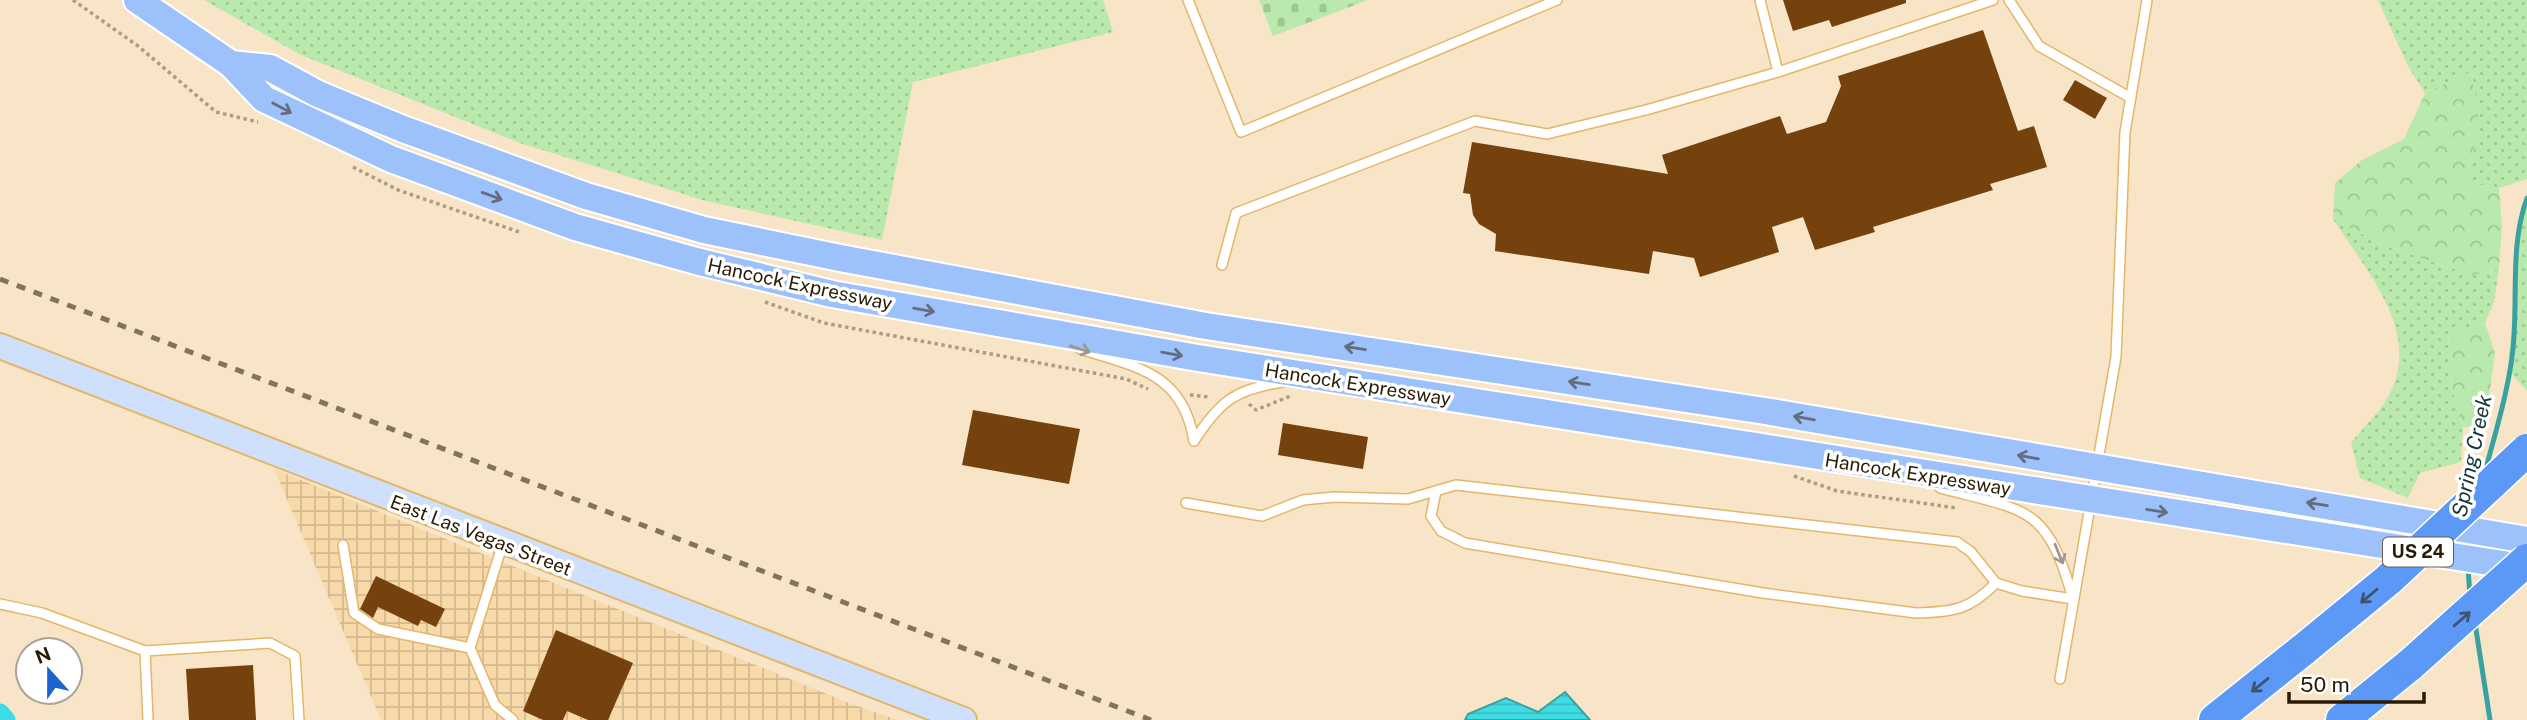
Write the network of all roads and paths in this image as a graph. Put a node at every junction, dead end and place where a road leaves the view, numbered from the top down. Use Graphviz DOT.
graph roads {
  1 [pos="137,0"];
  2 [pos="1188,0"];
  3 [pos="1557,0"];
  4 [pos="1760,0"];
  5 [pos="1993,0"];
  6 [pos="2009,0"];
  7 [pos="2147,0"];
  8 [pos="231,64"];
  9 [pos="1778,72"];
  10 [pos="2131,98"];
  11 [pos="1222,265"];
  12 [pos="991,322"];
  13 [pos="0,346"];
  14 [pos="1332,380"];
  15 [pos="2527,450"];
  16 [pos="1847,463"];
  17 [pos="2096,468"];
  18 [pos="1436,491"];
  19 [pos="2090,500"];
  20 [pos="1186,503"];
  21 [pos="2527,540"];
  22 [pos="503,543"];
  23 [pos="343,545"];
  24 [pos="2527,560"];
  25 [pos="2527,568"];
  26 [pos="1996,583"];
  27 [pos="2073,599"];
  28 [pos="0,604"];
  29 [pos="470,648"];
  30 [pos="145,651"];
  31 [pos="2060,679"];
  32 [pos="148,720"];
  33 [pos="299,720"];
  34 [pos="513,720"];
  35 [pos="964,720"];
  36 [pos="2215,720"];
  37 [pos="2342,720"];
  1 -- 8 [label="main road, Hancock Expressway"];
  2 -- 3 [label="lane"];
  4 -- 9 [label="lane"];
  5 -- 9 [label="lane"];
  6 -- 10 [label="lane"];
  7 -- 10 [label="lane"];
  8 -- 12 [label="main road, Hancock Expressway, one-way"];
  17 -- 8 [label="main road, Hancock Expressway, one-way"];
  9 -- 11 [label="lane"];
  10 -- 17 [label="lane"];
  12 -- 14 [label="main road, Hancock Expressway, one-way"];
  12 -- 14 [label="lane, one-way"];
  13 -- 22 [label="street, East Las Vegas Street"];
  14 -- 16 [label="main road, Hancock Expressway"];
  15 -- 36 [label="highway, US 24, one-way, bridge"];
  16 -- 19 [label="main road, Hancock Expressway"];
  16 -- 27 [label="lane, one-way"];
  17 -- 19 [label="lane"];
  21 -- 17 [label="main road, Hancock Expressway, one-way"];
  18 -- 20 [label="lane"];
  18 -- 26 [label="lane"];
  18 -- 26 [label="lane"];
  19 -- 25 [label="main road, Hancock Expressway, one-way, bridge"];
  19 -- 27 [label="lane"];
  22 -- 29 [label="lane"];
  22 -- 35 [label="street, East Las Vegas Street"];
  23 -- 29 [label="lane"];
  37 -- 24 [label="highway, one-way, bridge"];
  26 -- 27 [label="lane"];
  27 -- 31 [label="lane"];
  28 -- 30 [label="lane"];
  29 -- 34 [label="lane"];
  30 -- 32 [label="lane"];
  30 -- 33 [label="lane"];
}
